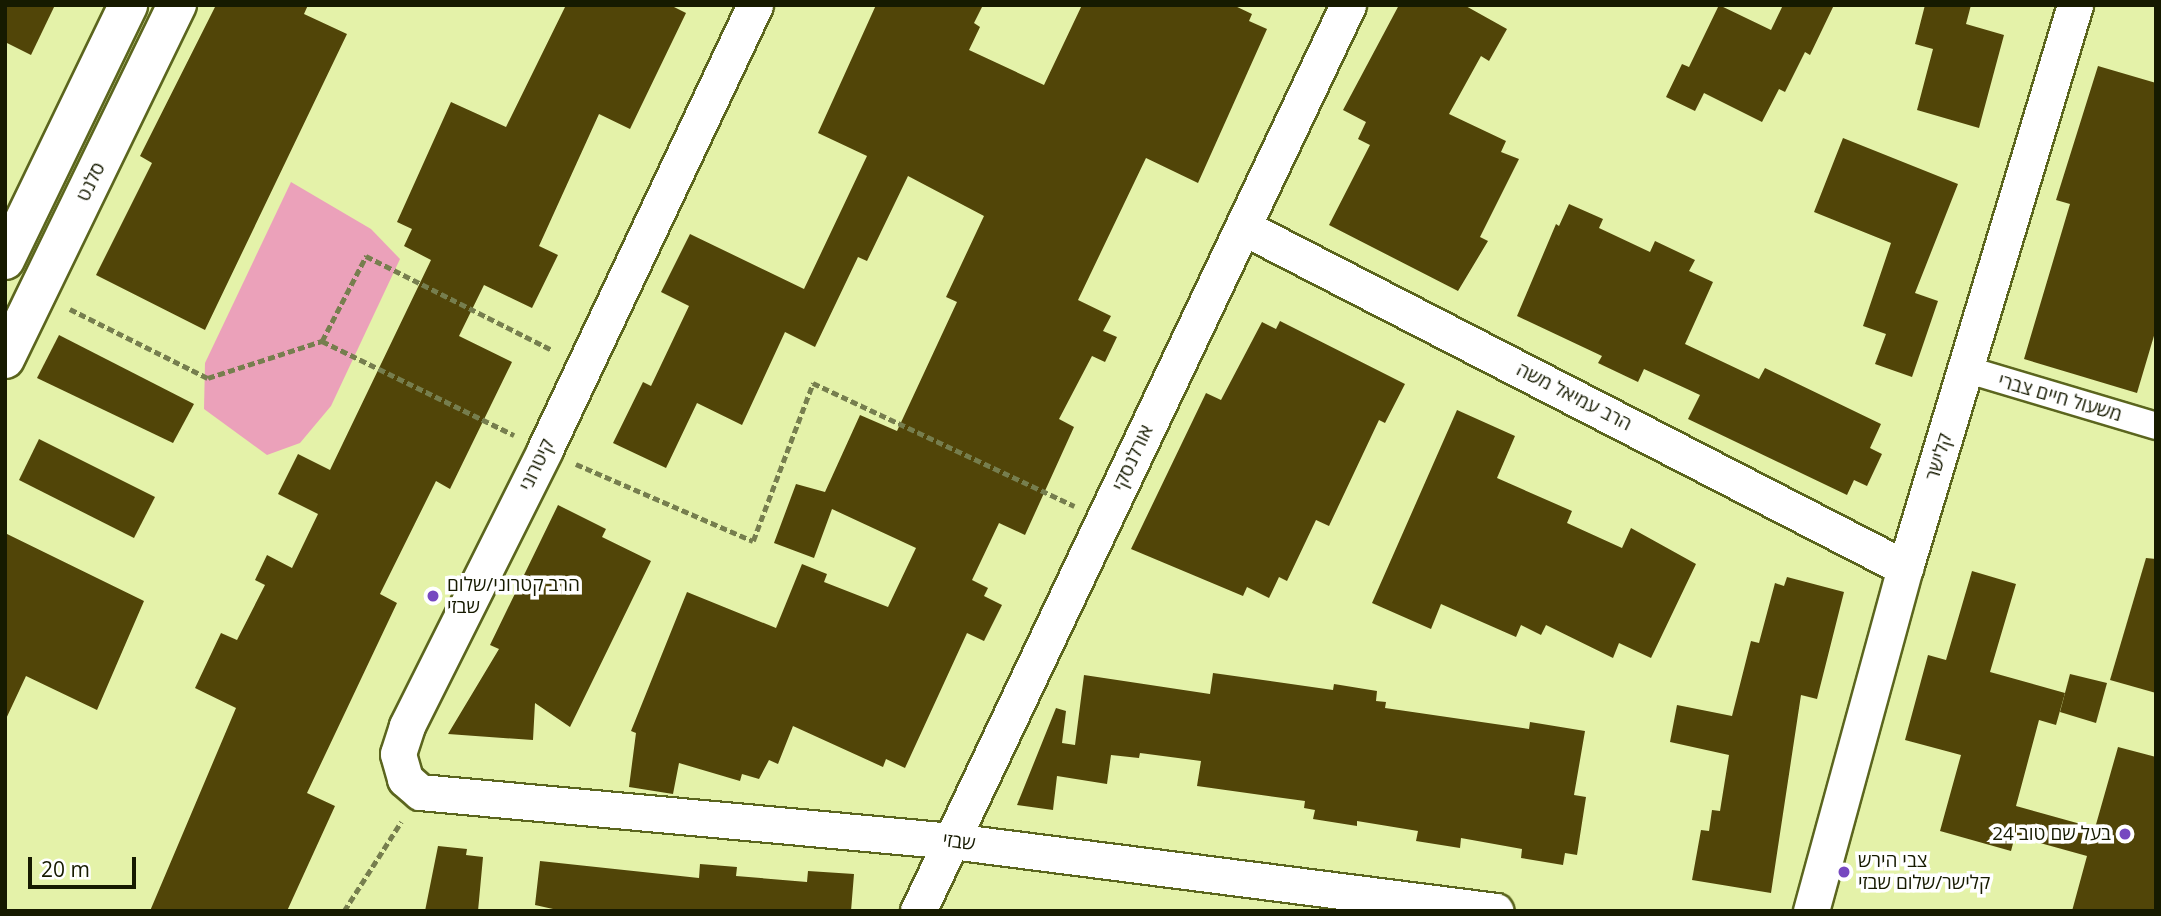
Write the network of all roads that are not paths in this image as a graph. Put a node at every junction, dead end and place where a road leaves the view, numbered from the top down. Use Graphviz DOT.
graph roads {
  1 [pos="128,5"];
  2 [pos="177,5"];
  3 [pos="755,5"];
  4 [pos="1348,5"];
  5 [pos="2065,9"];
  6 [pos="1242,227"];
  7 [pos="5,260"];
  8 [pos="5,359"];
  9 [pos="1965,369"];
  10 [pos="2156,426"];
  11 [pos="1905,568"];
  12 [pos="420,792"];
  13 [pos="952,841"];
  14 [pos="918,911"];
  15 [pos="1496,911"];
  16 [pos="1811,911"];
  1 -- 7 [label="street"];
  2 -- 8 [label="street, סלנט"];
  3 -- 12 [label="street, קיטרוני"];
  4 -- 6 [label="street, אורלנסקי"];
  5 -- 9 [label="street, קלישר"];
  6 -- 11 [label="street, הרב עמיאל משה"];
  6 -- 13 [label="street, אורלנסקי"];
  9 -- 10 [label="street, משעול חיים צברי"];
  9 -- 11 [label="street, קלישר"];
  11 -- 16 [label="street, קלישר"];
  12 -- 13 [label="street, שבזי"];
  13 -- 14 [label="street, אורלנסקי"];
  13 -- 15 [label="street, שבזי"];
}
